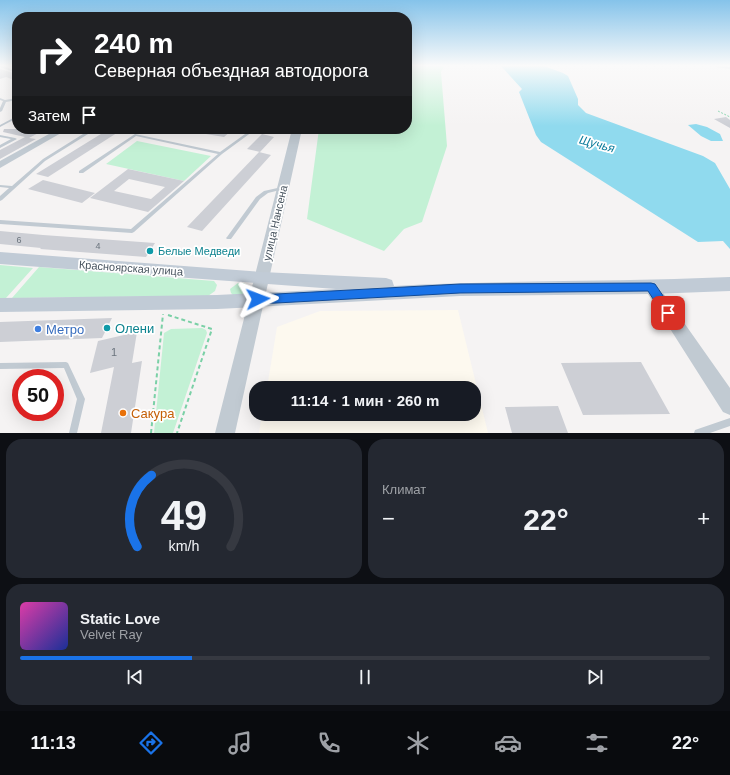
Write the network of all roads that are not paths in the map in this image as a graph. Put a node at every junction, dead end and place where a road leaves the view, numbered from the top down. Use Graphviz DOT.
graph roads {
  1 [pos="0,99"];
  2 [pos="12,100"];
  3 [pos="5,101"];
  4 [pos="0,111"];
  5 [pos="12,120"];
  6 [pos="0,126"];
  7 [pos="55,134"];
  8 [pos="86,134"];
  9 [pos="247,134"];
  10 [pos="296,134"];
  11 [pos="0,136"];
  12 [pos="0,147"];
  13 [pos="221,153"];
  14 [pos="0,165"];
  15 [pos="81,172"];
  16 [pos="0,186"];
  17 [pos="13,187"];
  18 [pos="283,188"];
  19 [pos="0,199"];
  20 [pos="0,222"];
  21 [pos="229,238"];
  22 [pos="0,258"];
  23 [pos="262,278"];
  24 [pos="730,284"];
  25 [pos="651,287"];
  26 [pos="460,289"];
  27 [pos="258,299"];
  28 [pos="0,305"];
  29 [pos="0,366"];
  30 [pos="730,405"];
  31 [pos="730,422"];
  32 [pos="73,433"];
  33 [pos="225,433"];
  34 [pos="698,433"];
  1 -- 3 [label="lane"];
  2 -- 3 [label="lane"];
  3 -- 4 [label="lane"];
  5 -- 6 [label="lane"];
  7 -- 14 [label="street"];
  8 -- 17 [label="lane"];
  9 -- 13 [label="lane"];
  10 -- 18 [label="street, улица Нансена"];
  11 -- 12 [label="lane"];
  13 -- 15 [label="lane"];
  13 -- 20 [label="lane"];
  16 -- 17 [label="lane"];
  17 -- 19 [label="lane"];
  18 -- 21 [label="lane"];
  18 -- 23 [label="street, улица Нансена"];
  22 -- 23 [label="main road, Красноярская улица"];
  23 -- 26 [label="main road, Красноярская улица"];
  23 -- 27 [label="street, улица Нансена"];
  24 -- 25 [label="main road"];
  25 -- 26 [label="main road"];
  25 -- 30 [label="street"];
  26 -- 27 [label="main road"];
  27 -- 28 [label="main road"];
  27 -- 33 [label="street, улица Нансена"];
  29 -- 32 [label="lane"];
  31 -- 34 [label="lane"];
}
